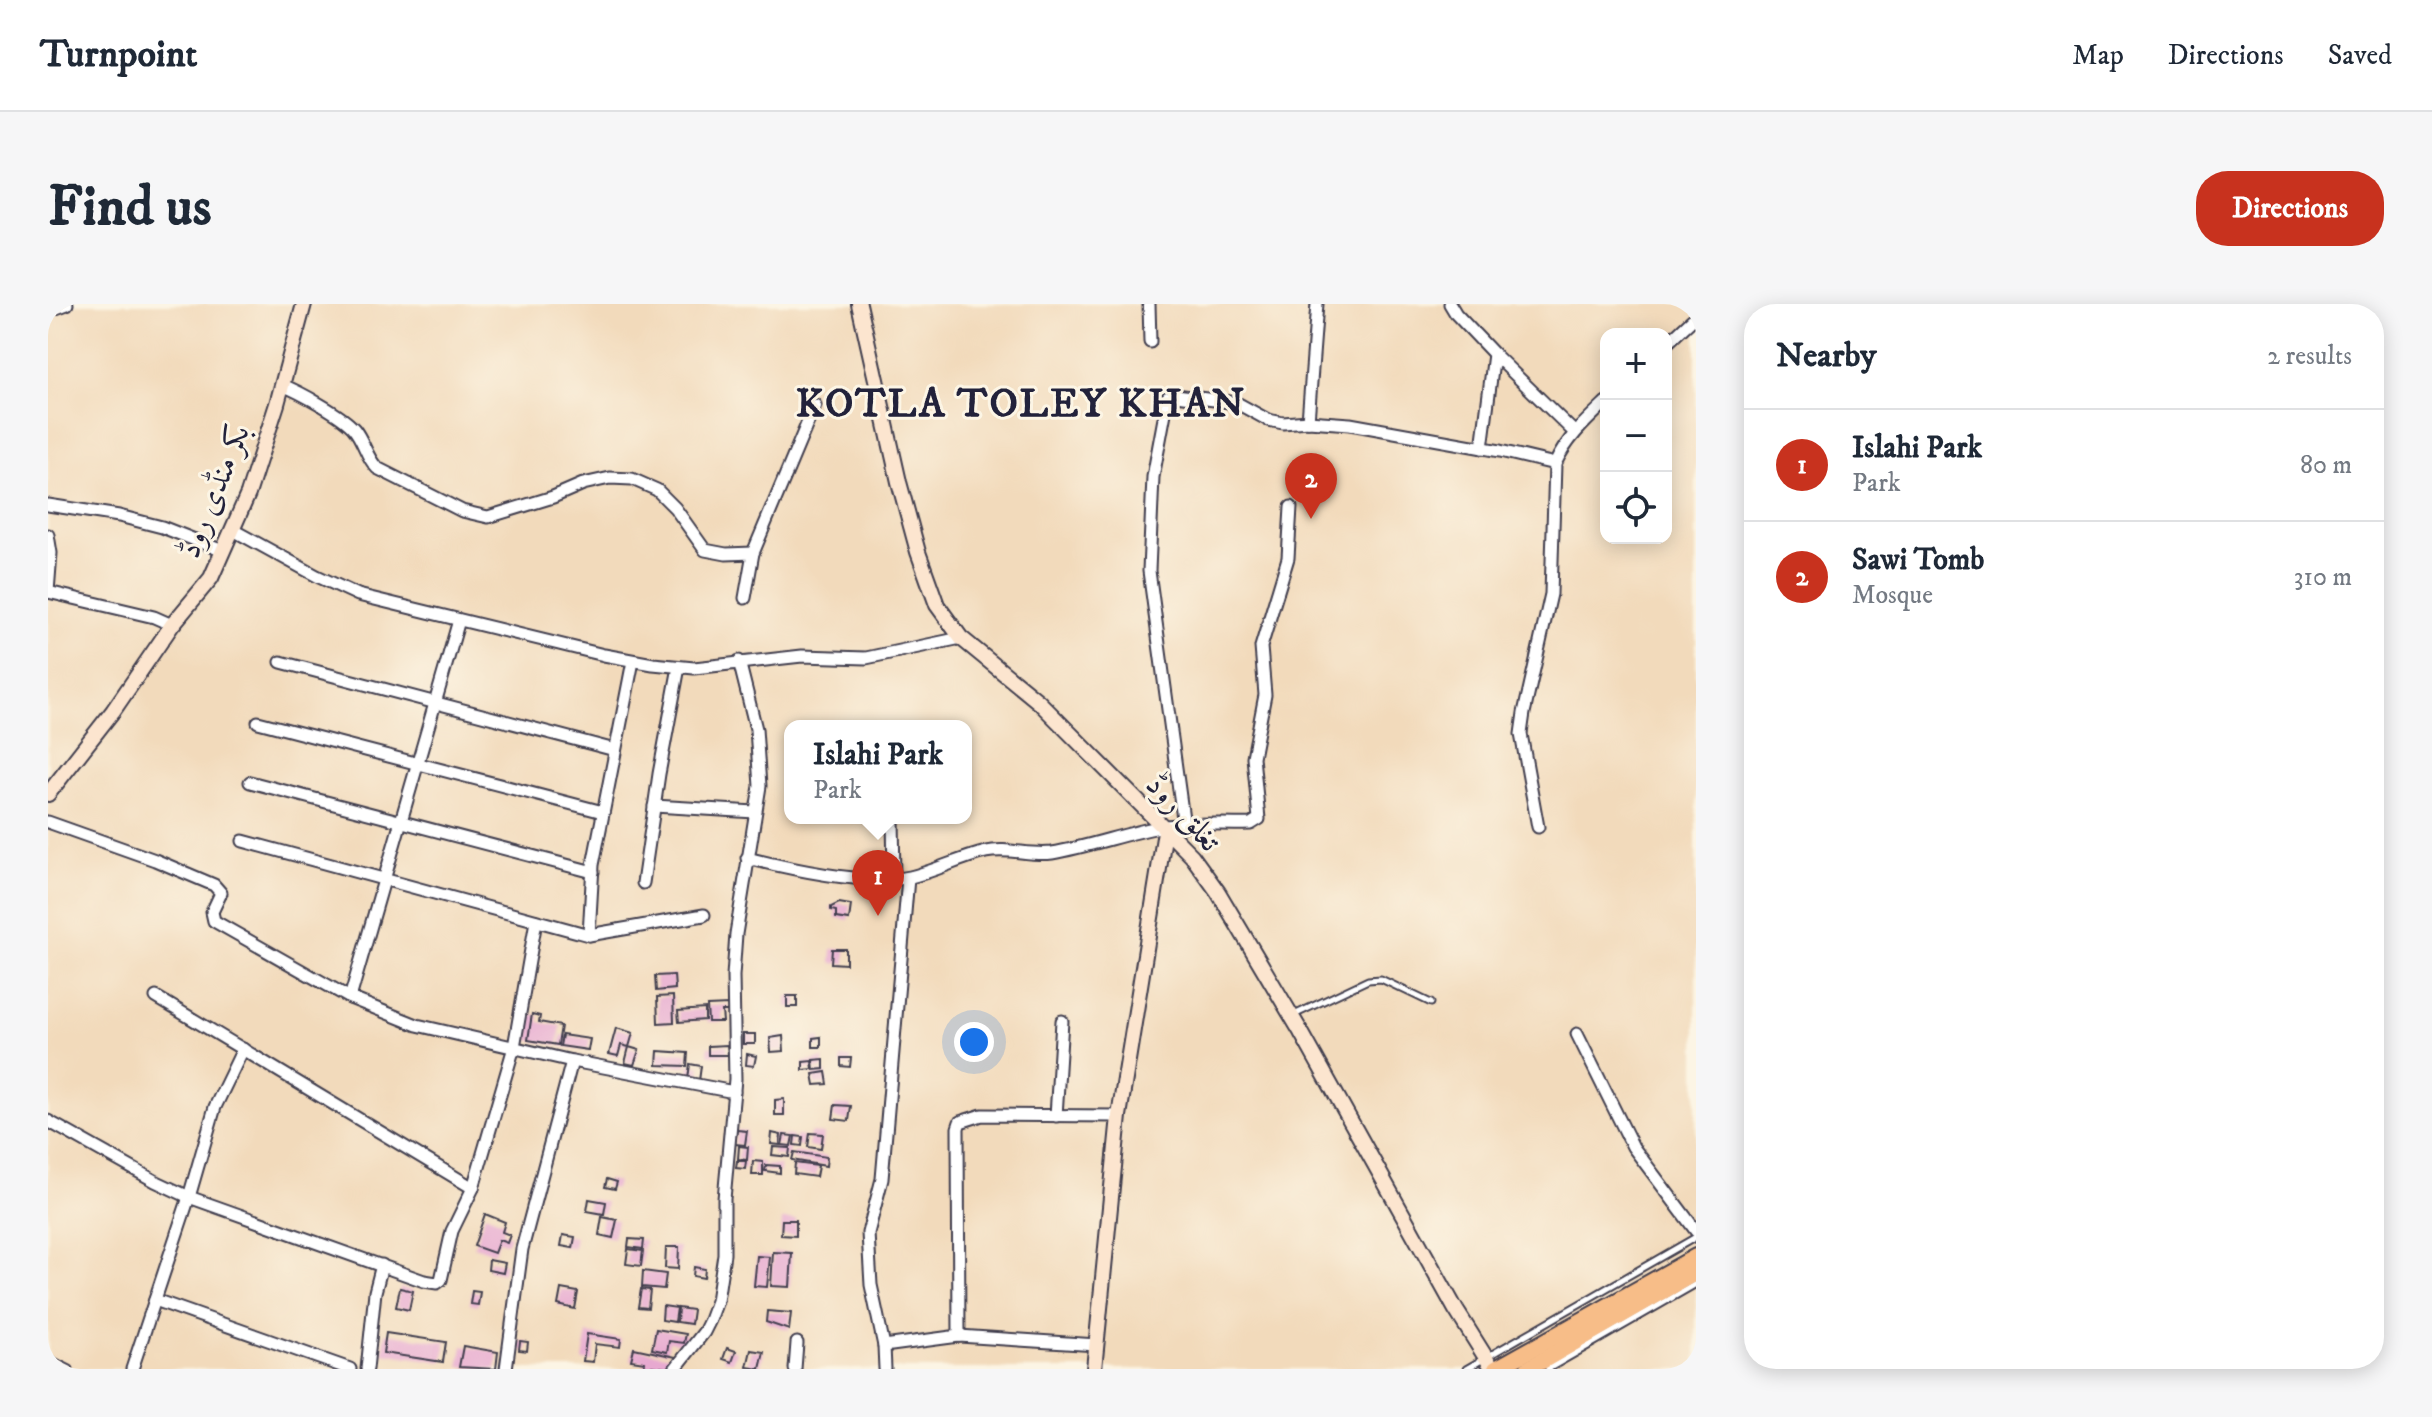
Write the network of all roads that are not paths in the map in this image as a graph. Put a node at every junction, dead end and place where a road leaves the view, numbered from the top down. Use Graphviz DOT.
graph roads {
  1 [pos="67,304"];
  2 [pos="304,304"];
  3 [pos="859,304"];
  4 [pos="1149,304"];
  5 [pos="1317,304"];
  6 [pos="1450,304"];
  7 [pos="48,311"];
  8 [pos="1696,316"];
  9 [pos="1672,338"];
  10 [pos="1150,342"];
  11 [pos="1494,354"];
  12 [pos="282,385"];
  13 [pos="815,405"];
  14 [pos="1600,408"];
  15 [pos="1308,421"];
  16 [pos="1574,432"];
  17 [pos="1482,448"];
  18 [pos="1555,464"];
  19 [pos="48,505"];
  20 [pos="1291,507"];
  21 [pos="233,530"];
  22 [pos="48,535"];
  23 [pos="223,551"];
  24 [pos="753,553"];
  25 [pos="48,592"];
  26 [pos="745,598"];
  27 [pos="459,620"];
  28 [pos="172,625"];
  29 [pos="961,638"];
  30 [pos="633,661"];
  31 [pos="739,661"];
  32 [pos="281,662"];
  33 [pos="679,667"];
  34 [pos="435,702"];
  35 [pos="258,722"];
  36 [pos="615,750"];
  37 [pos="418,763"];
  38 [pos="250,782"];
  39 [pos="48,794"];
  40 [pos="654,806"];
  41 [pos="603,812"];
  42 [pos="755,812"];
  43 [pos="401,821"];
  44 [pos="48,822"];
  45 [pos="893,824"];
  46 [pos="1184,826"];
  47 [pos="1538,827"];
  48 [pos="1163,829"];
  49 [pos="243,841"];
  50 [pos="747,858"];
  51 [pos="593,872"];
  52 [pos="894,878"];
  53 [pos="908,878"];
  54 [pos="384,879"];
  55 [pos="643,883"];
  56 [pos="704,915"];
  57 [pos="536,921"];
  58 [pos="589,935"];
  59 [pos="156,997"];
  60 [pos="350,998"];
  61 [pos="1431,1003"];
  62 [pos="1292,1016"];
  63 [pos="1062,1021"];
  64 [pos="1577,1034"];
  65 [pos="514,1047"];
  66 [pos="243,1049"];
  67 [pos="572,1061"];
  68 [pos="734,1092"];
  69 [pos="1056,1116"];
  70 [pos="1119,1116"];
  71 [pos="48,1121"];
  72 [pos="473,1188"];
  73 [pos="189,1197"];
  74 [pos="1696,1234"];
  75 [pos="1696,1257"];
  76 [pos="382,1265"];
  77 [pos="1696,1272"];
  78 [pos="1696,1284"];
  79 [pos="155,1300"];
  80 [pos="959,1336"];
  81 [pos="797,1343"];
  82 [pos="1097,1345"];
  83 [pos="884,1346"];
  84 [pos="48,1358"];
  85 [pos="1492,1365"];
  86 [pos="70,1369"];
  87 [pos="132,1369"];
  88 [pos="350,1369"];
  89 [pos="367,1369"];
  90 [pos="506,1369"];
  91 [pos="675,1369"];
  92 [pos="795,1369"];
  93 [pos="885,1369"];
  94 [pos="1094,1369"];
  95 [pos="1466,1369"];
  96 [pos="1528,1369"];
  97 [pos="1548,1369"];
  1 -- 7 [label="street"];
  2 -- 12 [label="street, بکر منڈی روڈ"];
  3 -- 29 [label="street, تغلق روڈ"];
  4 -- 10 [label="street"];
  5 -- 15 [label="street"];
  6 -- 11 [label="street"];
  8 -- 9 [label="street"];
  11 -- 16 [label="street"];
  11 -- 17 [label="street"];
  12 -- 21 [label="street, بکر منڈی روڈ"];
  12 -- 24 [label="street"];
  13 -- 24 [label="street"];
  14 -- 16 [label="street"];
  15 -- 17 [label="street"];
  15 -- 46 [label="street"];
  16 -- 18 [label="street"];
  17 -- 18 [label="street"];
  18 -- 47 [label="street"];
  19 -- 23 [label="street"];
  20 -- 46 [label="street"];
  21 -- 23 [label="street, بکر منڈی روڈ"];
  21 -- 27 [label="street"];
  22 -- 25 [label="street"];
  23 -- 28 [label="street, بکر منڈی روڈ"];
  24 -- 26 [label="street"];
  25 -- 28 [label="street"];
  27 -- 30 [label="street"];
  27 -- 34 [label="street"];
  28 -- 39 [label="street, بکر منڈی روڈ"];
  29 -- 31 [label="street"];
  29 -- 48 [label="street, تغلق روڈ"];
  30 -- 33 [label="street"];
  30 -- 36 [label="street"];
  31 -- 33 [label="street"];
  31 -- 42 [label="street"];
  32 -- 34 [label="street"];
  33 -- 40 [label="street"];
  34 -- 36 [label="street"];
  34 -- 37 [label="street"];
  35 -- 37 [label="street"];
  36 -- 41 [label="street"];
  37 -- 41 [label="street"];
  37 -- 43 [label="street"];
  38 -- 43 [label="street"];
  40 -- 42 [label="street"];
  40 -- 55 [label="street"];
  41 -- 51 [label="street"];
  42 -- 50 [label="street"];
  43 -- 51 [label="street"];
  43 -- 54 [label="street"];
  44 -- 60 [label="street"];
  45 -- 52 [label="street"];
  46 -- 48 [label="street"];
  48 -- 53 [label="street"];
  48 -- 62 [label="street, تغلق روڈ"];
  48 -- 70 [label="street"];
  49 -- 54 [label="street"];
  50 -- 52 [label="street"];
  50 -- 68 [label="street"];
  51 -- 58 [label="street"];
  52 -- 53 [label="street"];
  53 -- 83 [label="street"];
  54 -- 57 [label="street"];
  54 -- 60 [label="street"];
  56 -- 58 [label="street"];
  57 -- 58 [label="street"];
  57 -- 65 [label="street"];
  59 -- 66 [label="street"];
  60 -- 65 [label="street"];
  61 -- 62 [label="lane"];
  62 -- 85 [label="street, تغلق روڈ"];
  63 -- 69 [label="street"];
  64 -- 74 [label="street"];
  65 -- 67 [label="street"];
  65 -- 72 [label="street"];
  66 -- 72 [label="street"];
  66 -- 73 [label="street"];
  67 -- 68 [label="street"];
  67 -- 90 [label="street"];
  68 -- 91 [label="street"];
  69 -- 70 [label="street"];
  69 -- 80 [label="street"];
  70 -- 82 [label="street"];
  71 -- 73 [label="street"];
  72 -- 76 [label="street"];
  73 -- 76 [label="street"];
  73 -- 79 [label="street"];
  74 -- 85 [label="lane"];
  75 -- 85 [label="main road"];
  76 -- 89 [label="street"];
  77 -- 96 [label="main road"];
  78 -- 97 [label="lane"];
  79 -- 87 [label="street"];
  79 -- 88 [label="street"];
  80 -- 82 [label="street"];
  80 -- 83 [label="street"];
  81 -- 92 [label="street"];
  82 -- 94 [label="street"];
  83 -- 93 [label="street"];
  84 -- 86 [label="lane"];
  85 -- 95 [label="lane"];
}
